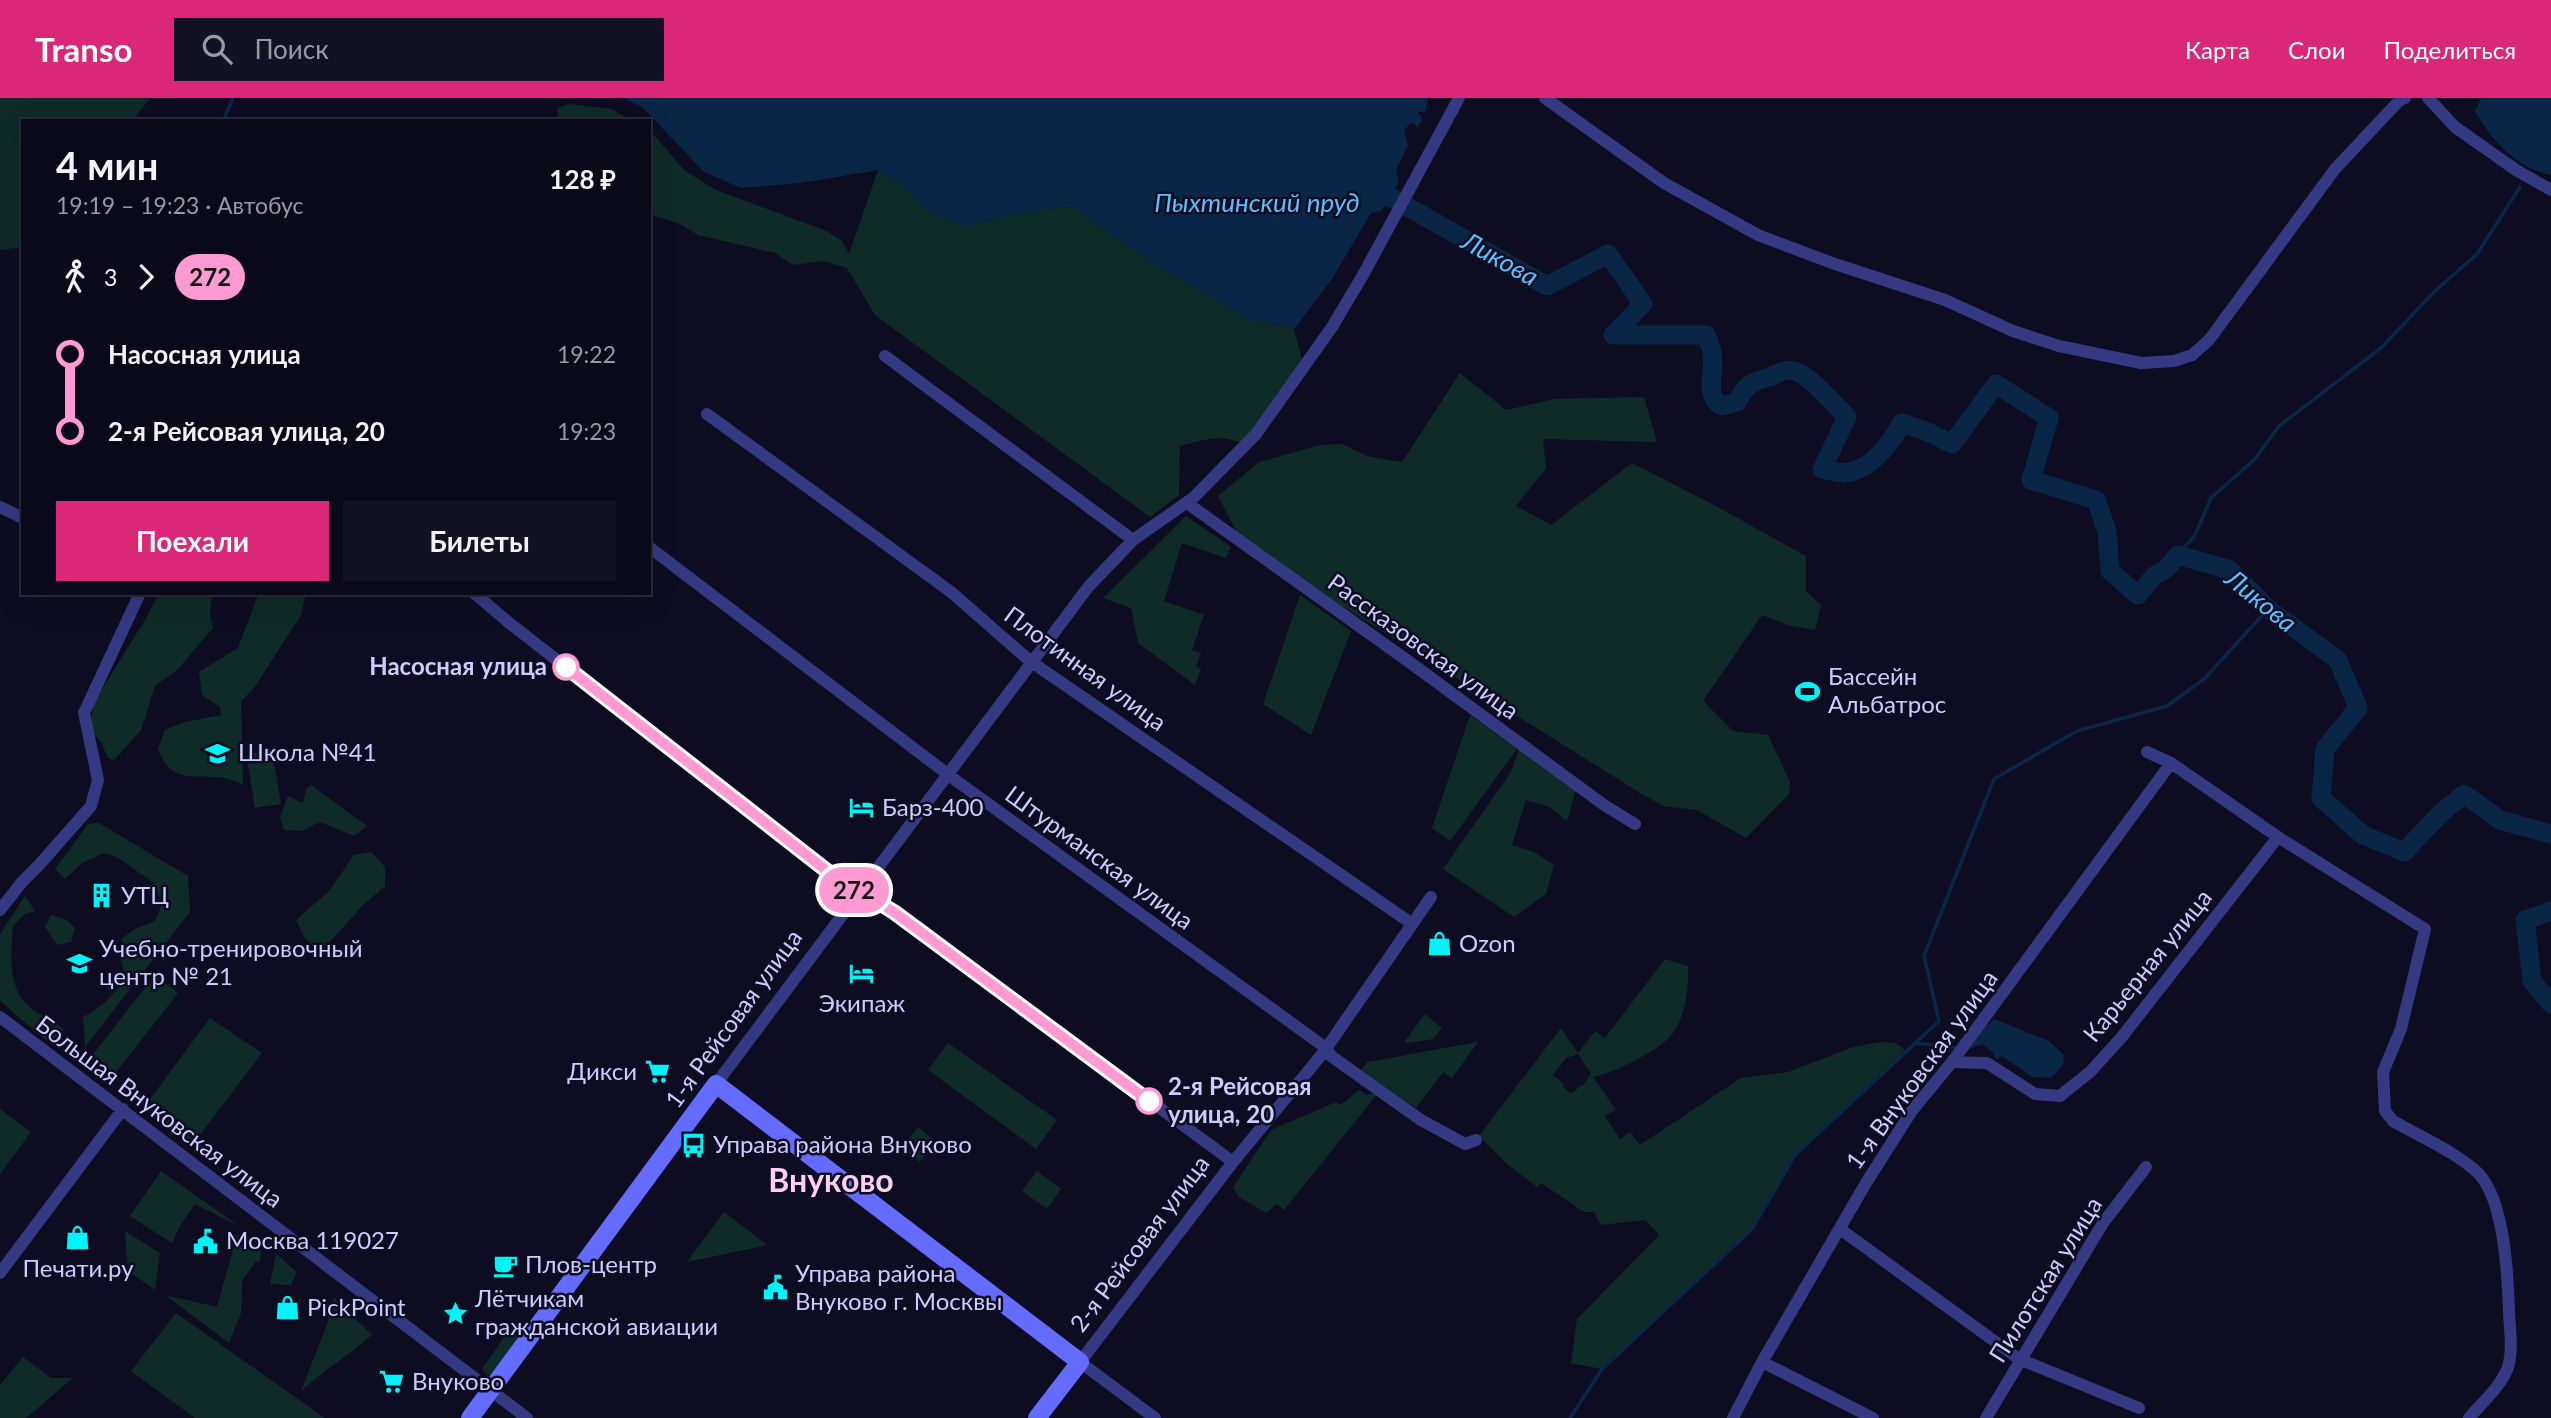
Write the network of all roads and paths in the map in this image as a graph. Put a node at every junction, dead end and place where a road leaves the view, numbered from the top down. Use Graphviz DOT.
graph roads {
  1 [pos="1459,98"];
  2 [pos="1545,98"];
  3 [pos="2405,98"];
  4 [pos="2428,98"];
  5 [pos="2551,190"];
  6 [pos="885,356"];
  7 [pos="707,414"];
  8 [pos="1187,503"];
  9 [pos="0,507"];
  10 [pos="21,517"];
  11 [pos="1133,540"];
  12 [pos="651,549"];
  13 [pos="139,595"];
  14 [pos="476,595"];
  15 [pos="1030,661"];
  16 [pos="2147,751"];
  17 [pos="2171,763"];
  18 [pos="948,774"];
  19 [pos="1635,824"];
  20 [pos="2278,836"];
  21 [pos="858,892"];
  22 [pos="1430,897"];
  23 [pos="0,910"];
  24 [pos="1411,923"];
  25 [pos="0,1017"];
  26 [pos="1326,1048"];
  27 [pos="1952,1062"];
  28 [pos="716,1084"];
  29 [pos="123,1109"];
  30 [pos="1476,1140"];
  31 [pos="1233,1162"];
  32 [pos="2146,1167"];
  33 [pos="1840,1229"];
  34 [pos="0,1273"];
  35 [pos="2019,1359"];
  36 [pos="1080,1362"];
  37 [pos="1762,1362"];
  38 [pos="491,1389"];
  39 [pos="2139,1408"];
  40 [pos="470,1418"];
  41 [pos="527,1418"];
  42 [pos="1037,1418"];
  43 [pos="1155,1418"];
  44 [pos="1733,1418"];
  45 [pos="1873,1418"];
  46 [pos="1986,1418"];
  47 [pos="2469,1418"];
  1 -- 8 [label="street, 1-я Рейсовая улица"];
  2 -- 3 [label="street"];
  4 -- 5 [label="street"];
  6 -- 11 [label="street"];
  7 -- 15 [label="street, Плотинная улица"];
  8 -- 11 [label="street, 1-я Рейсовая улица"];
  8 -- 19 [label="street, Рассказовская улица"];
  9 -- 10 [label="street"];
  11 -- 15 [label="street, 1-я Рейсовая улица"];
  12 -- 18 [label="street, Штурманская улица"];
  13 -- 23 [label="street"];
  14 -- 21 [label="street"];
  15 -- 18 [label="street, 1-я Рейсовая улица"];
  15 -- 24 [label="street, Плотинная улица"];
  16 -- 17 [label="street"];
  17 -- 20 [label="street"];
  17 -- 27 [label="street, 1-я Внуковская улица"];
  18 -- 21 [label="street, 1-я Рейсовая улица"];
  18 -- 26 [label="street, Штурманская улица"];
  20 -- 27 [label="street, Карьерная улица"];
  20 -- 47 [label="street"];
  21 -- 28 [label="street, 1-я Рейсовая улица"];
  21 -- 31 [label="street"];
  22 -- 24 [label="street, 2-я Рейсовая улица"];
  24 -- 26 [label="street, 2-я Рейсовая улица"];
  25 -- 29 [label="street, Большая Внуковская улица"];
  26 -- 30 [label="street, Штурманская улица"];
  26 -- 31 [label="street, 2-я Рейсовая улица"];
  27 -- 33 [label="street, 1-я Внуковская улица"];
  28 -- 36 [label="street"];
  28 -- 38 [label="street, 1-я Рейсовая улица"];
  29 -- 34 [label="street"];
  29 -- 38 [label="street, Большая Внуковская улица"];
  31 -- 36 [label="street, 2-я Рейсовая улица"];
  32 -- 35 [label="street, Пилотская улица"];
  33 -- 35 [label="street"];
  33 -- 37 [label="street, 1-я Внуковская улица"];
  35 -- 39 [label="street"];
  35 -- 46 [label="street, Пилотская улица"];
  36 -- 42 [label="street, 2-я Рейсовая улица"];
  36 -- 43 [label="street"];
  37 -- 44 [label="street, 1-я Внуковская улица"];
  37 -- 45 [label="street"];
  38 -- 40 [label="street, 1-я Рейсовая улица"];
  38 -- 41 [label="street, Большая Внуковская улица"];
}
